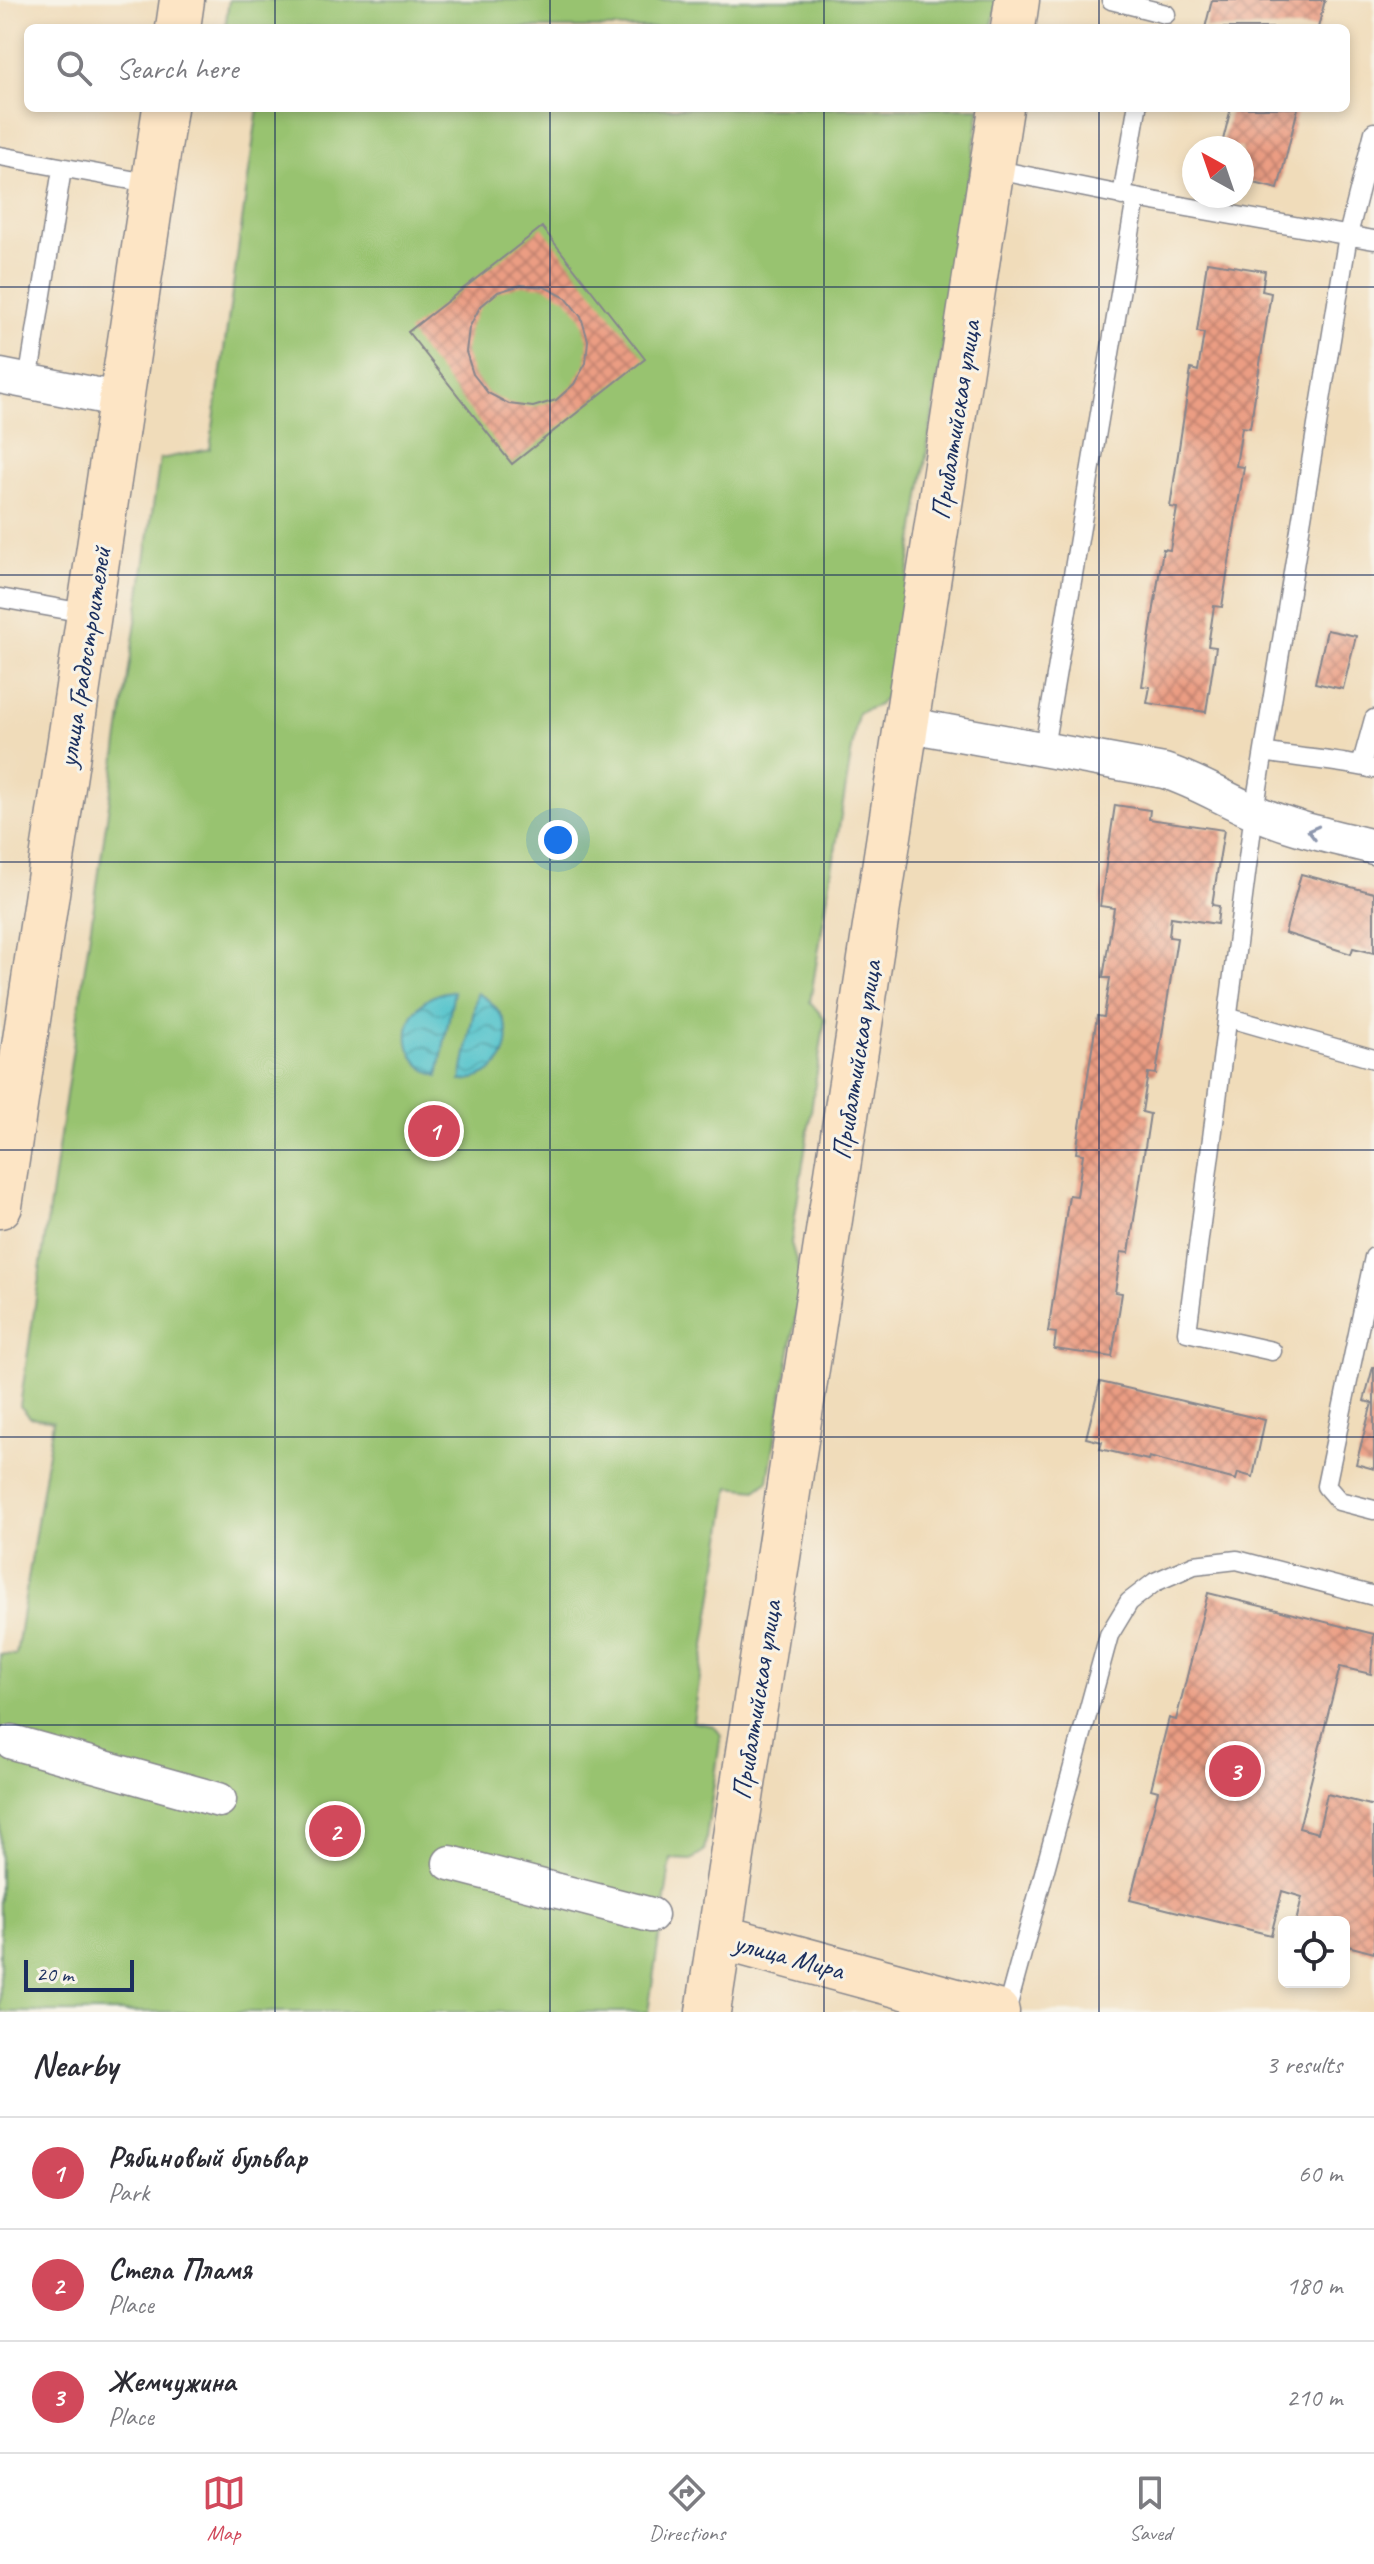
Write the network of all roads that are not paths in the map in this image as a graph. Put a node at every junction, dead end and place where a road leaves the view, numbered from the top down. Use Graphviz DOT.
graph roads {
  1 [pos="182,0"];
  2 [pos="1017,0"];
  3 [pos="1111,0"];
  4 [pos="1167,14"];
  5 [pos="179,24"];
  6 [pos="1014,24"];
  7 [pos="164,112"];
  8 [pos="1000,112"];
  9 [pos="1137,112"];
  10 [pos="1374,132"];
  11 [pos="0,156"];
  12 [pos="62,169"];
  13 [pos="992,169"];
  14 [pos="153,184"];
  15 [pos="1129,197"];
  16 [pos="1348,235"];
  17 [pos="1374,240"];
  18 [pos="14,379"];
  19 [pos="122,400"];
  20 [pos="0,598"];
  21 [pos="90,614"];
  22 [pos="1374,719"];
  23 [pos="909,725"];
  24 [pos="1044,748"];
  25 [pos="1264,752"];
  26 [pos="1368,767"];
  27 [pos="1254,812"];
  28 [pos="1374,847"];
  29 [pos="1230,1018"];
  30 [pos="1374,1059"];
  31 [pos="0,1206"];
  32 [pos="1374,1257"];
  33 [pos="1272,1351"];
  34 [pos="1374,1510"];
  35 [pos="1374,1596"];
  36 [pos="12,1742"];
  37 [pos="219,1800"];
  38 [pos="450,1863"];
  39 [pos="651,1915"];
  40 [pos="720,1937"];
  41 [pos="708,2012"];
  42 [pos="997,2012"];
  43 [pos="1006,2012"];
  1 -- 5 [label="street"];
  2 -- 6 [label="street"];
  3 -- 4 [label="lane"];
  7 -- 14 [label="street, улица Градостроителей"];
  8 -- 13 [label="street, Прибалтийская улица"];
  9 -- 15 [label="lane"];
  10 -- 16 [label="lane"];
  11 -- 12 [label="lane"];
  12 -- 14 [label="lane"];
  12 -- 18 [label="lane"];
  13 -- 15 [label="lane"];
  13 -- 23 [label="street, Прибалтийская улица"];
  14 -- 19 [label="street, улица Градостроителей"];
  15 -- 16 [label="lane"];
  15 -- 24 [label="lane"];
  16 -- 17 [label="lane"];
  16 -- 25 [label="lane"];
  18 -- 19 [label="street"];
  19 -- 21 [label="street, улица Градостроителей"];
  20 -- 21 [label="lane"];
  21 -- 31 [label="street, улица Градостроителей"];
  22 -- 26 [label="lane"];
  23 -- 24 [label="street"];
  23 -- 40 [label="street, Прибалтийская улица"];
  24 -- 27 [label="street"];
  25 -- 26 [label="lane"];
  25 -- 27 [label="lane"];
  28 -- 27 [label="street, one-way"];
  27 -- 29 [label="lane"];
  29 -- 30 [label="lane"];
  29 -- 33 [label="lane"];
  32 -- 34 [label="lane"];
  35 -- 43 [label="lane"];
  36 -- 37 [label="street"];
  38 -- 39 [label="street"];
  40 -- 41 [label="street, Прибалтийская улица"];
  40 -- 42 [label="street, улица Мира"];
}
